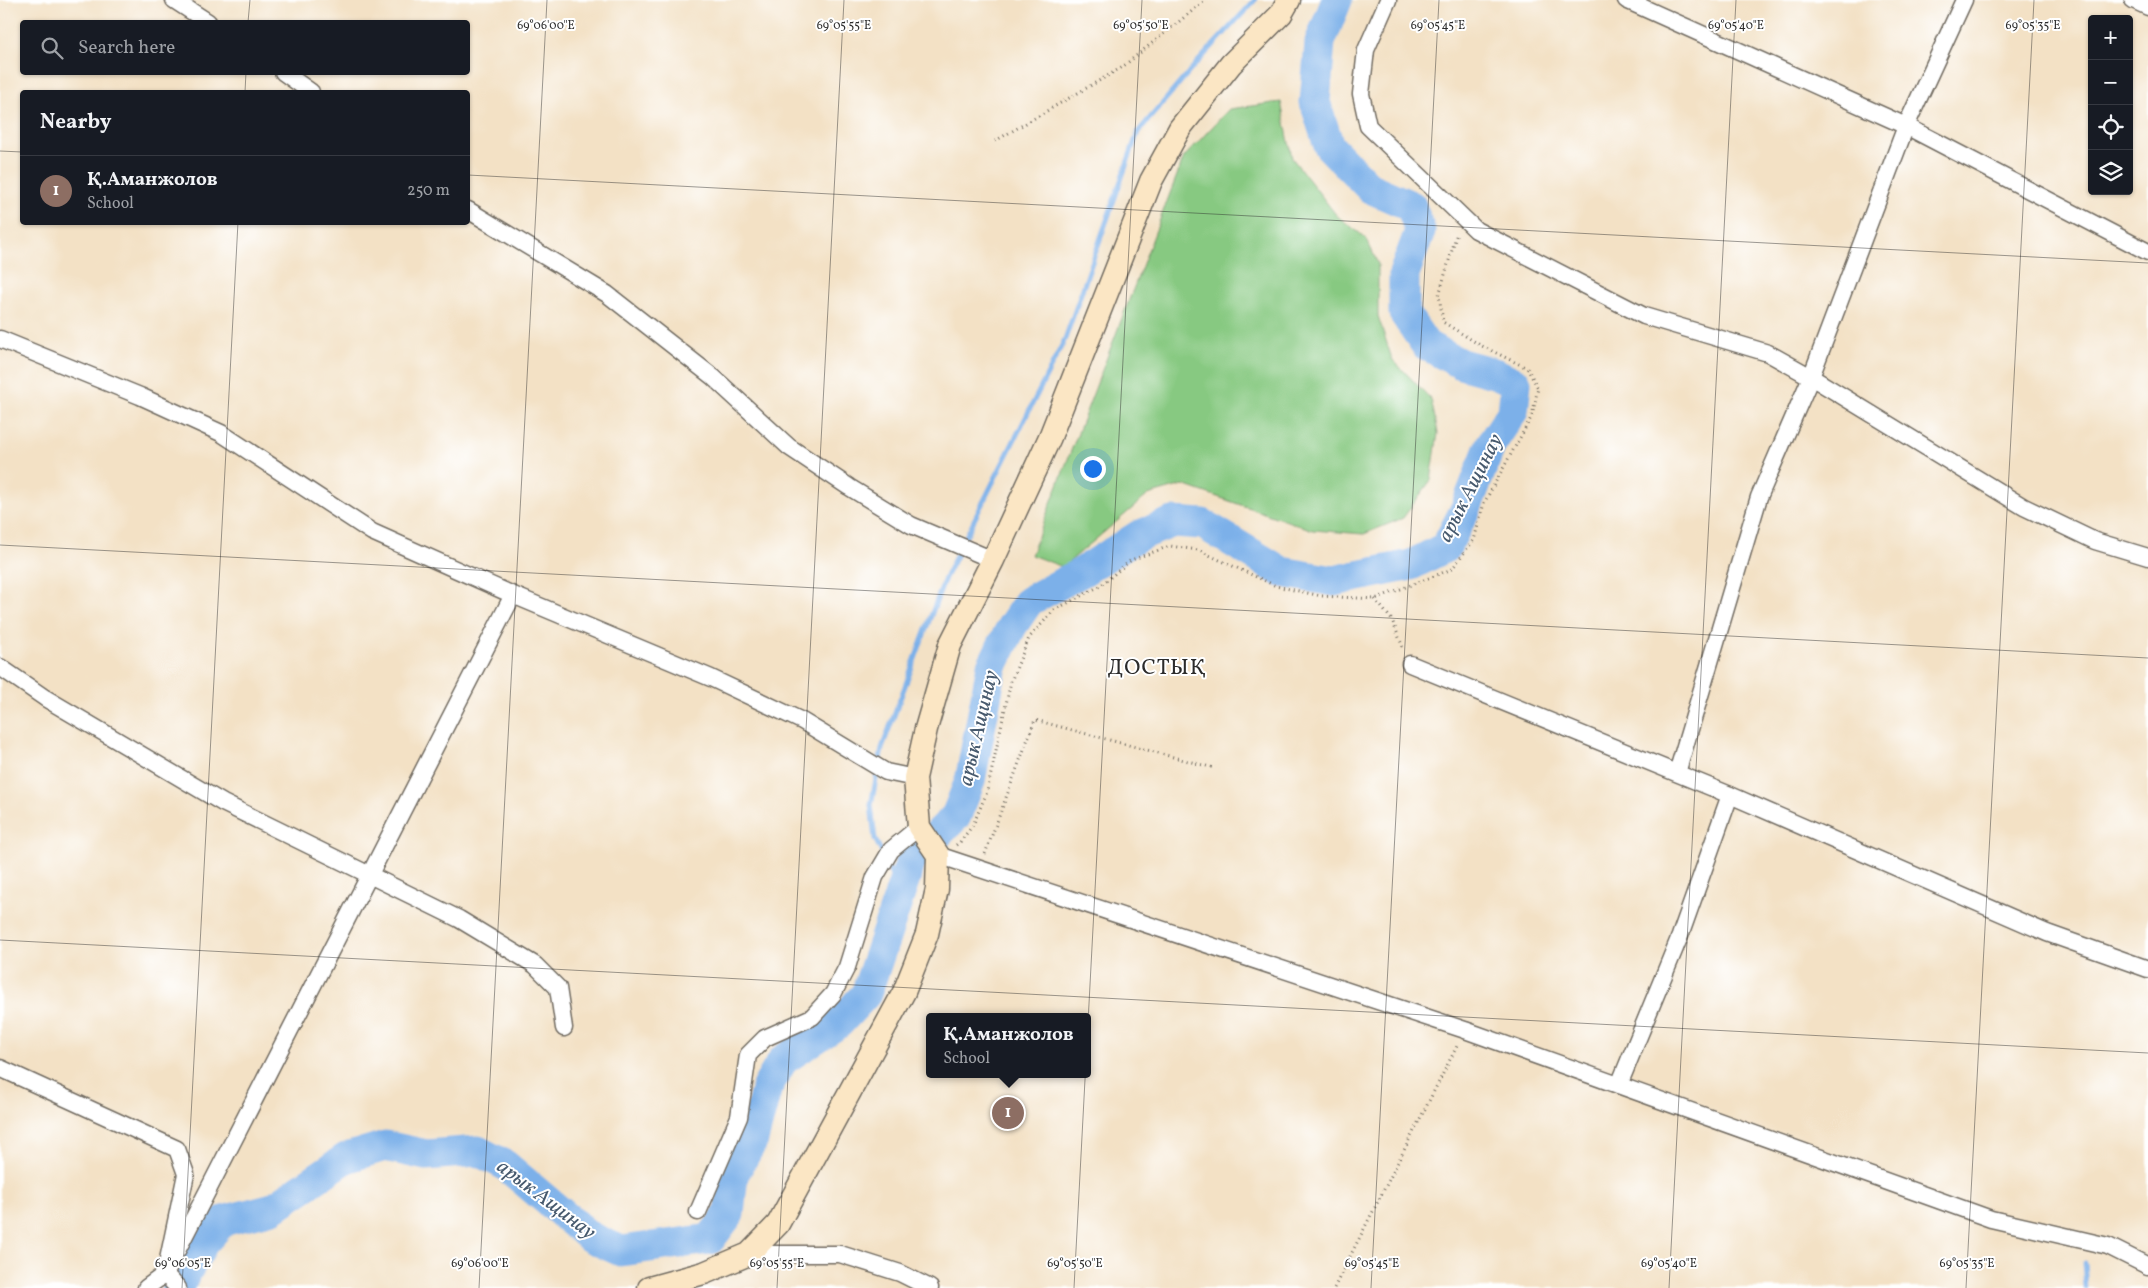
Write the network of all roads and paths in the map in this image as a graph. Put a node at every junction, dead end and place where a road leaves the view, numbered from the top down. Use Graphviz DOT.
graph roads {
  1 [pos="174,0"];
  2 [pos="1206,0"];
  3 [pos="1289,0"];
  4 [pos="1388,0"];
  5 [pos="1626,0"];
  6 [pos="1964,0"];
  7 [pos="2133,0"];
  8 [pos="2148,7"];
  9 [pos="205,20"];
  10 [pos="287,75"];
  11 [pos="308,90"];
  12 [pos="1906,126"];
  13 [pos="995,141"];
  14 [pos="470,211"];
  15 [pos="1462,216"];
  16 [pos="2148,252"];
  17 [pos="0,339"];
  18 [pos="1811,377"];
  19 [pos="2148,557"];
  20 [pos="993,560"];
  21 [pos="512,595"];
  22 [pos="1375,599"];
  23 [pos="1410,664"];
  24 [pos="0,667"];
  25 [pos="1214,768"];
  26 [pos="1677,773"];
  27 [pos="915,778"];
  28 [pos="1730,795"];
  29 [pos="919,826"];
  30 [pos="938,855"];
  31 [pos="980,869"];
  32 [pos="370,874"];
  33 [pos="2148,969"];
  34 [pos="564,1028"];
  35 [pos="1465,1030"];
  36 [pos="0,1068"];
  37 [pos="1619,1085"];
  38 [pos="698,1212"];
  39 [pos="749,1254"];
  40 [pos="2148,1266"];
  41 [pos="165,1274"];
  42 [pos="146,1288"];
  43 [pos="178,1288"];
  44 [pos="649,1288"];
  45 [pos="930,1288"];
  46 [pos="1334,1288"];
  1 -- 9 [label="street"];
  2 -- 13 [label="path"];
  3 -- 20 [label="main road"];
  4 -- 15 [label="street"];
  5 -- 12 [label="street"];
  6 -- 12 [label="street"];
  7 -- 8 [label="street"];
  10 -- 11 [label="street"];
  12 -- 16 [label="street"];
  12 -- 18 [label="street"];
  14 -- 20 [label="street"];
  15 -- 18 [label="street"];
  15 -- 22 [label="path"];
  17 -- 21 [label="street"];
  18 -- 19 [label="street"];
  18 -- 26 [label="street"];
  20 -- 27 [label="main road"];
  21 -- 27 [label="street"];
  21 -- 32 [label="street"];
  22 -- 23 [label="path"];
  22 -- 30 [label="path"];
  23 -- 26 [label="street"];
  24 -- 32 [label="street"];
  25 -- 31 [label="path"];
  26 -- 28 [label="street"];
  27 -- 29 [label="main road"];
  28 -- 33 [label="street"];
  28 -- 37 [label="street"];
  29 -- 30 [label="main road"];
  29 -- 38 [label="street"];
  30 -- 31 [label="street"];
  30 -- 39 [label="main road"];
  31 -- 35 [label="street"];
  32 -- 34 [label="street"];
  32 -- 41 [label="street"];
  35 -- 37 [label="street"];
  35 -- 46 [label="path"];
  36 -- 41 [label="street"];
  37 -- 40 [label="street"];
  39 -- 44 [label="main road"];
  39 -- 45 [label="street"];
  41 -- 42 [label="street"];
  41 -- 43 [label="street"];
}
